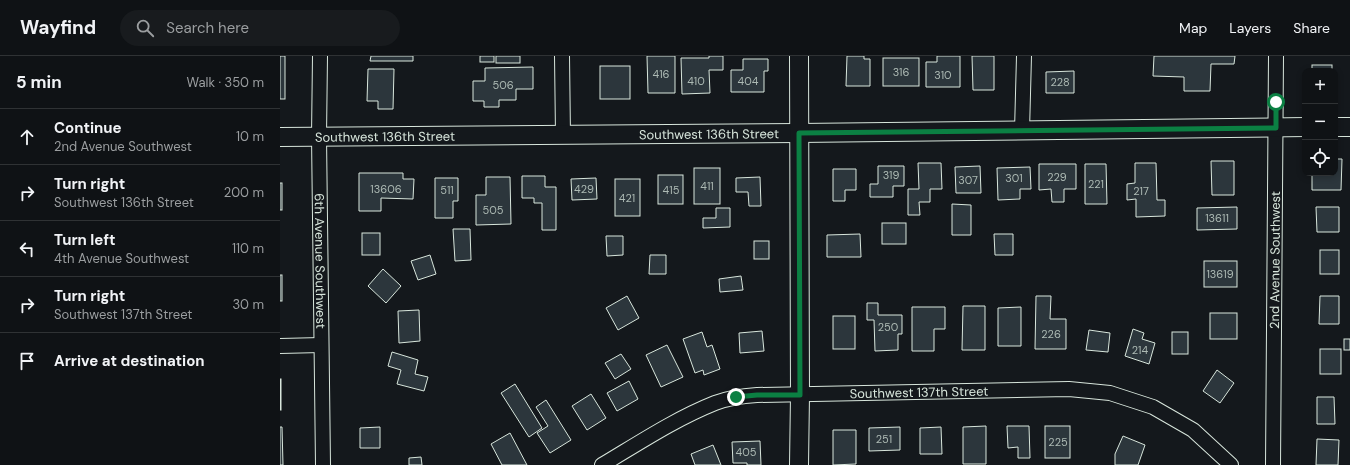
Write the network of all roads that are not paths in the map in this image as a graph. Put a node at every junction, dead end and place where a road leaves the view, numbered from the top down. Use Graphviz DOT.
graph roads {
  1 [pos="320,56"];
  2 [pos="562,56"];
  3 [pos="799,56"];
  4 [pos="1024,56"];
  5 [pos="1276,56"];
  6 [pos="1302,127"];
  7 [pos="1338,127"];
  8 [pos="1350,127"];
  9 [pos="1276,128"];
  10 [pos="1022,131"];
  11 [pos="799,133"];
  12 [pos="563,135"];
  13 [pos="319,136"];
  14 [pos="280,137"];
  15 [pos="321,345"];
  16 [pos="280,346"];
  17 [pos="800,395"];
  18 [pos="323,465"];
  19 [pos="602,465"];
  20 [pos="799,465"];
  21 [pos="1231,465"];
  22 [pos="1273,465"];
  1 -- 13 [label="street, 6th Avenue Southwest"];
  2 -- 12 [label="street"];
  3 -- 11 [label="street"];
  4 -- 10 [label="street"];
  5 -- 9 [label="street, 2nd Avenue Southwest"];
  6 -- 9 [label="street, Southwest 136th Street"];
  7 -- 8 [label="street"];
  9 -- 10 [label="street, Southwest 136th Street"];
  9 -- 22 [label="street, 2nd Avenue Southwest"];
  10 -- 11 [label="street, Southwest 136th Street"];
  11 -- 12 [label="street, Southwest 136th Street"];
  11 -- 17 [label="street"];
  12 -- 13 [label="street, Southwest 136th Street"];
  13 -- 14 [label="street, Southwest 136th Street"];
  13 -- 15 [label="street, 6th Avenue Southwest"];
  15 -- 16 [label="street"];
  15 -- 18 [label="street, 6th Avenue Southwest"];
  17 -- 19 [label="street, Southwest 137th Street"];
  17 -- 20 [label="street"];
  17 -- 21 [label="street, Southwest 137th Street"];
}
